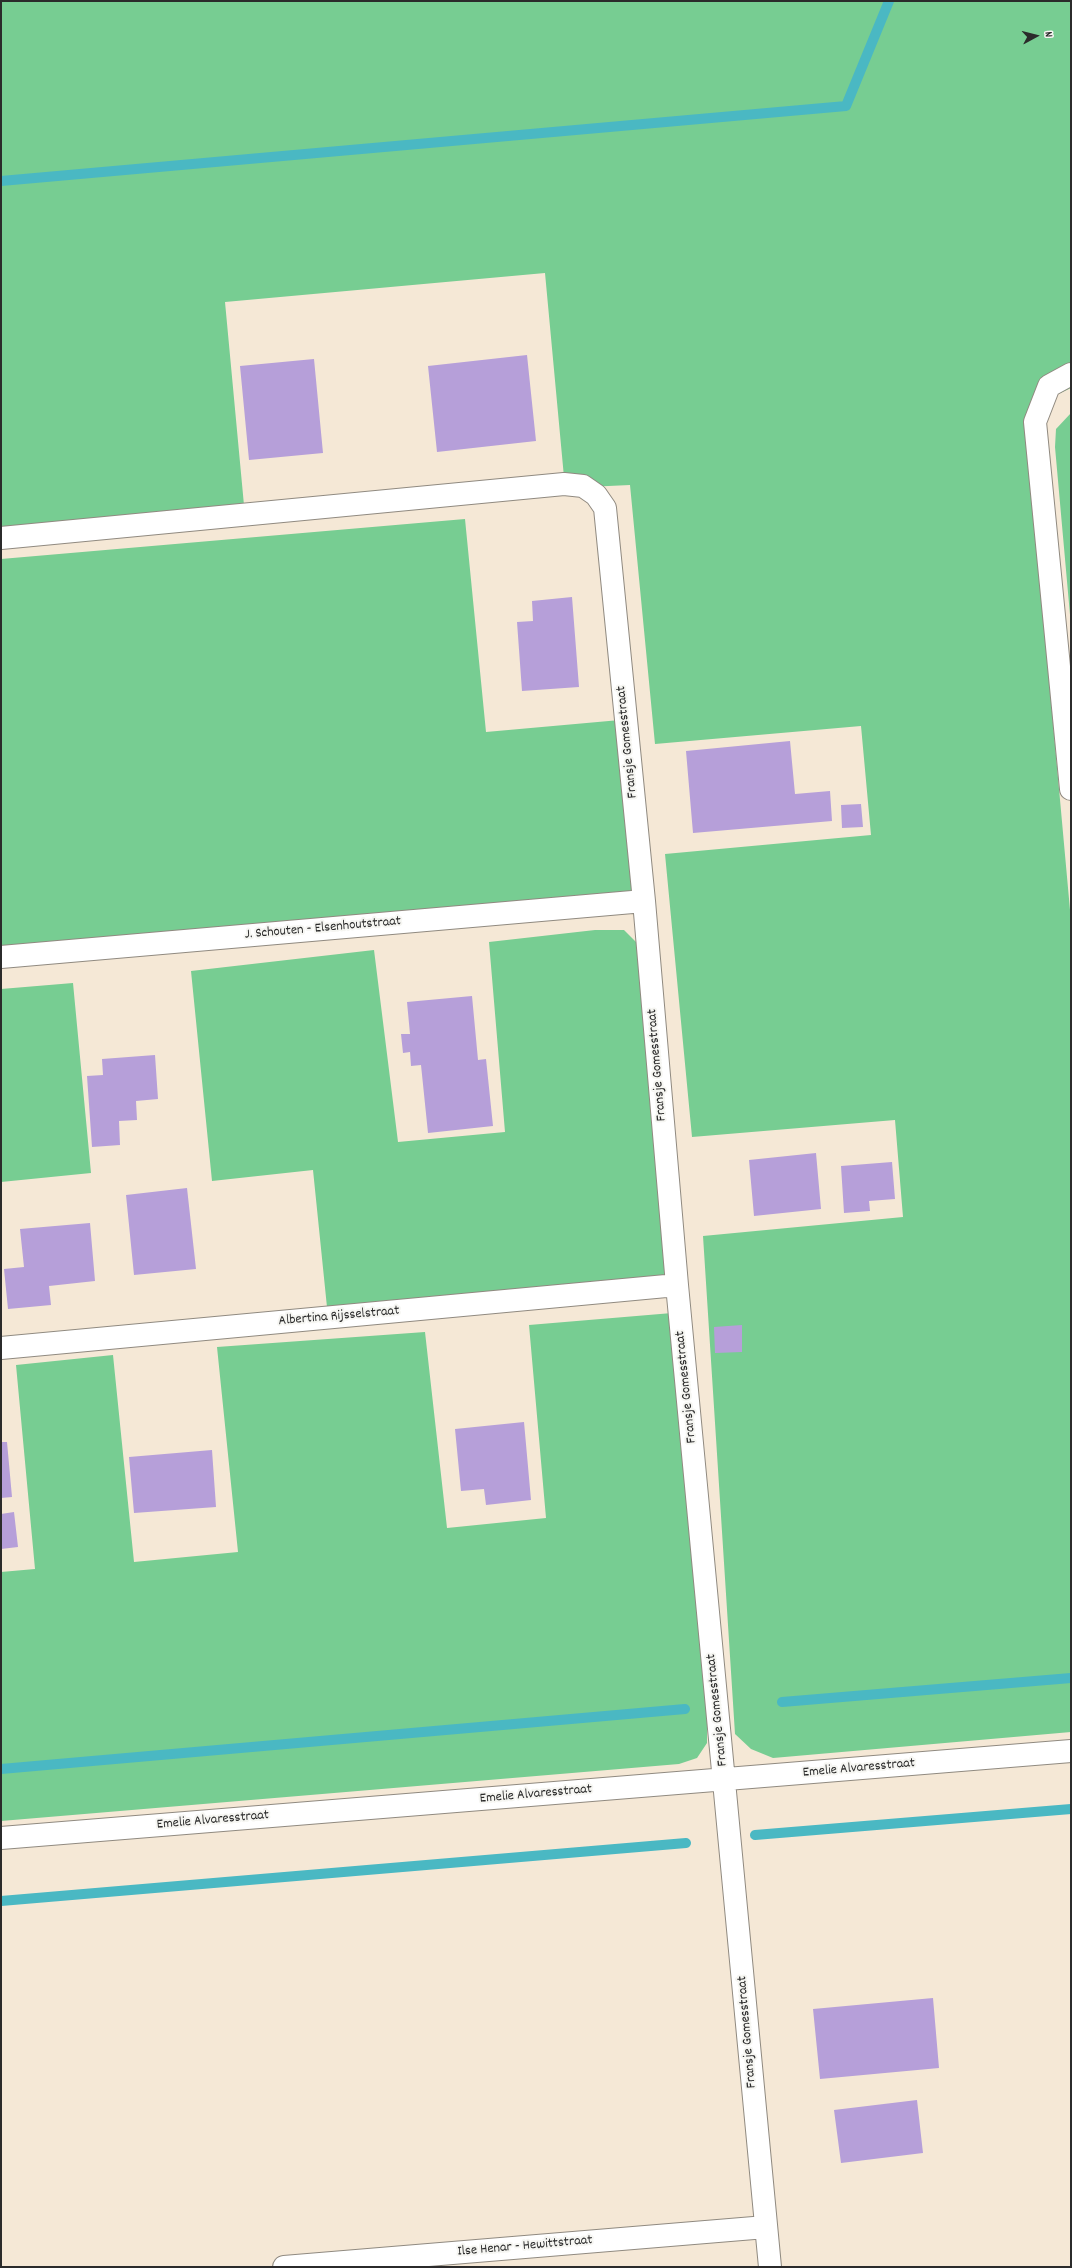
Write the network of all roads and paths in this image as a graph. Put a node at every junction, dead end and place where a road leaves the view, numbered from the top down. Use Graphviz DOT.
graph roads {
  1 [pos="1071,374"];
  2 [pos="1,538"];
  3 [pos="1068,734"];
  4 [pos="1071,789"];
  5 [pos="644,902"];
  6 [pos="1,957"];
  7 [pos="677,1285"];
  8 [pos="1,1348"];
  9 [pos="1071,1751"];
  10 [pos="725,1780"];
  11 [pos="1,1838"];
  12 [pos="766,2227"];
  13 [pos="284,2267"];
  14 [pos="770,2267"];
  1 -- 3 [label="street"];
  2 -- 5 [label="street, Fransje Gomesstraat"];
  3 -- 4 [label="street"];
  5 -- 6 [label="street, J. Schouten - Elsenhoutstraat"];
  5 -- 7 [label="street, Fransje Gomesstraat"];
  7 -- 8 [label="street, Albertina Rijsselstraat"];
  7 -- 10 [label="street, Fransje Gomesstraat"];
  9 -- 10 [label="street, Emelie Alvaresstraat"];
  10 -- 11 [label="street, Emelie Alvaresstraat"];
  10 -- 12 [label="street, Fransje Gomesstraat"];
  12 -- 13 [label="street, Ilse Henar - Hewittstraat"];
  12 -- 14 [label="street, Fransje Gomesstraat"];
}
